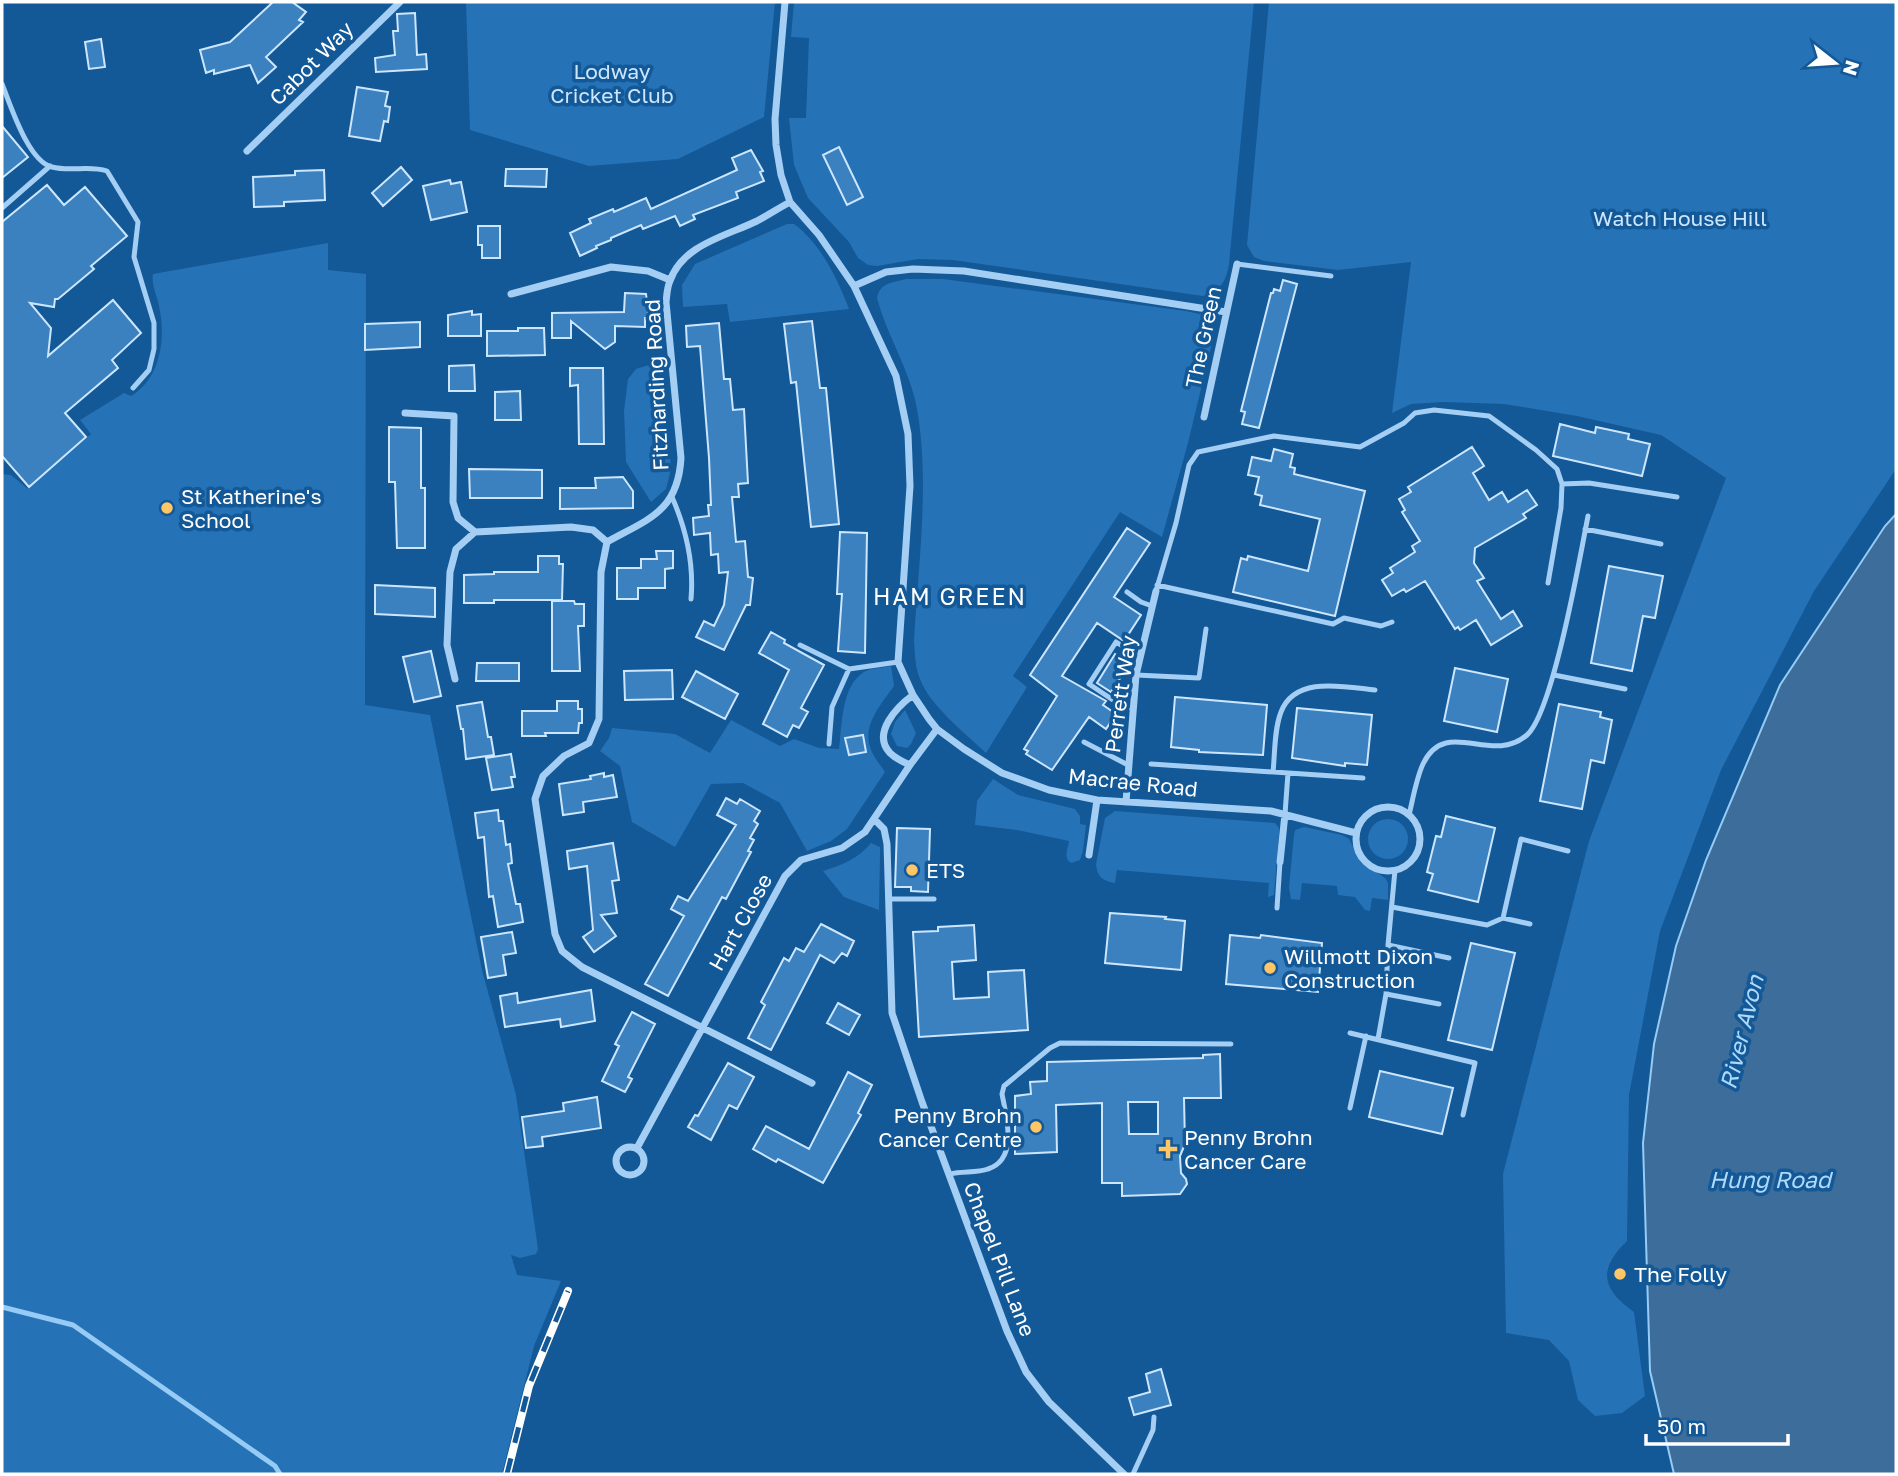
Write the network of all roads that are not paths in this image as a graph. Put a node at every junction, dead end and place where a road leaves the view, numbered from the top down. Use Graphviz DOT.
graph roads {
  1 [pos="400,2"];
  2 [pos="785,2"];
  3 [pos="2,84"];
  4 [pos="247,151"];
  5 [pos="50,166"];
  6 [pos="790,202"];
  7 [pos="2,208"];
  8 [pos="1237,264"];
  9 [pos="1331,276"];
  10 [pos="670,281"];
  11 [pos="854,286"];
  12 [pos="511,294"];
  13 [pos="1226,312"];
  14 [pos="133,388"];
  15 [pos="405,413"];
  16 [pos="1205,417"];
  17 [pos="1562,484"];
  18 [pos="672,497"];
  19 [pos="1677,497"];
  20 [pos="1587,516"];
  21 [pos="1585,529"];
  22 [pos="475,532"];
  23 [pos="607,542"];
  24 [pos="1661,544"];
  25 [pos="1548,583"];
  26 [pos="1157,588"];
  27 [pos="1127,592"];
  28 [pos="691,600"];
  29 [pos="1152,606"];
  30 [pos="1392,622"];
  31 [pos="1206,629"];
  32 [pos="800,645"];
  33 [pos="1140,657"];
  34 [pos="898,662"];
  35 [pos="849,669"];
  36 [pos="1136,675"];
  37 [pos="1554,675"];
  38 [pos="455,679"];
  39 [pos="1375,690"];
  40 [pos="1625,690"];
  41 [pos="913,695"];
  42 [pos="1133,708"];
  43 [pos="937,729"];
  44 [pos="1084,742"];
  45 [pos="829,744"];
  46 [pos="1151,764"];
  47 [pos="910,765"];
  48 [pos="1128,765"];
  49 [pos="1273,772"];
  50 [pos="1288,774"];
  51 [pos="1363,778"];
  52 [pos="1097,800"];
  53 [pos="1126,803"];
  54 [pos="1285,814"];
  55 [pos="1409,815"];
  56 [pos="874,819"];
  57 [pos="1356,833"];
  58 [pos="1568,851"];
  59 [pos="1088,855"];
  60 [pos="1280,862"];
  61 [pos="1395,870"];
  62 [pos="889,899"];
  63 [pos="934,899"];
  64 [pos="1392,907"];
  65 [pos="1277,908"];
  66 [pos="1503,918"];
  67 [pos="1530,924"];
  68 [pos="1388,944"];
  69 [pos="1449,958"];
  70 [pos="1386,994"];
  71 [pos="1439,1004"];
  72 [pos="704,1027"];
  73 [pos="1350,1032"];
  74 [pos="1366,1036"];
  75 [pos="1378,1039"];
  76 [pos="1231,1044"];
  77 [pos="811,1083"];
  78 [pos="1350,1108"];
  79 [pos="1463,1115"];
  80 [pos="637,1148"];
  81 [pos="950,1174"];
  82 [pos="1154,1416"];
  83 [pos="1124,1474"];
  84 [pos="1133,1474"];
  1 -- 4 [label="street, Cabot Way"];
  2 -- 6 [label="street, Macrae Road"];
  3 -- 5 [label="lane"];
  5 -- 7 [label="lane"];
  5 -- 14 [label="lane"];
  6 -- 10 [label="street, Fitzharding Road"];
  6 -- 11 [label="street, Macrae Road"];
  8 -- 9 [label="lane"];
  8 -- 13 [label="street, The Green"];
  10 -- 12 [label="street"];
  10 -- 18 [label="street, Fitzharding Road"];
  11 -- 13 [label="street"];
  11 -- 34 [label="street, Macrae Road"];
  13 -- 16 [label="street, The Green"];
  15 -- 22 [label="street"];
  17 -- 19 [label="lane"];
  17 -- 25 [label="lane"];
  17 -- 26 [label="lane"];
  18 -- 23 [label="street, Fitzharding Road"];
  18 -- 28 [label="lane"];
  20 -- 21 [label="lane"];
  21 -- 24 [label="lane"];
  21 -- 37 [label="lane"];
  22 -- 23 [label="street"];
  22 -- 38 [label="street"];
  23 -- 72 [label="street"];
  26 -- 29 [label="street, Perrett Way"];
  26 -- 30 [label="lane"];
  27 -- 29 [label="lane"];
  29 -- 33 [label="street, Perrett Way"];
  31 -- 36 [label="lane"];
  32 -- 35 [label="lane"];
  33 -- 36 [label="street, Perrett Way"];
  33 -- 42 [label="lane"];
  34 -- 35 [label="lane"];
  34 -- 41 [label="street, Macrae Road"];
  35 -- 45 [label="lane"];
  36 -- 42 [label="street, Perrett Way"];
  37 -- 40 [label="lane"];
  37 -- 55 [label="lane"];
  39 -- 49 [label="lane"];
  41 -- 43 [label="street, Macrae Road"];
  41 -- 47 [label="street"];
  42 -- 48 [label="street, Perrett Way"];
  43 -- 47 [label="street, Hart Close"];
  43 -- 52 [label="street, Macrae Road"];
  44 -- 48 [label="lane"];
  46 -- 49 [label="lane"];
  47 -- 56 [label="street, Hart Close"];
  48 -- 53 [label="street, Perrett Way"];
  49 -- 50 [label="lane"];
  50 -- 51 [label="lane"];
  50 -- 54 [label="lane"];
  52 -- 53 [label="street, Macrae Road"];
  52 -- 59 [label="street"];
  53 -- 54 [label="street, Macrae Road"];
  54 -- 57 [label="street, Macrae Road"];
  54 -- 60 [label="street"];
  55 -- 57 [label="street"];
  55 -- 61 [label="street"];
  56 -- 62 [label="street, Chapel Pill Lane"];
  56 -- 72 [label="street, Hart Close"];
  57 -- 61 [label="street"];
  58 -- 66 [label="lane"];
  60 -- 65 [label="lane"];
  61 -- 64 [label="lane"];
  62 -- 63 [label="lane"];
  62 -- 81 [label="street, Chapel Pill Lane"];
  64 -- 66 [label="lane"];
  64 -- 68 [label="lane"];
  66 -- 67 [label="lane"];
  68 -- 69 [label="lane"];
  68 -- 70 [label="lane"];
  70 -- 71 [label="lane"];
  70 -- 75 [label="lane"];
  72 -- 77 [label="street"];
  72 -- 80 [label="street, Hart Close"];
  73 -- 74 [label="lane"];
  74 -- 75 [label="lane"];
  74 -- 78 [label="lane"];
  75 -- 79 [label="lane"];
  76 -- 81 [label="lane"];
  80 -- 80 [label="street, Hart Close"];
  81 -- 83 [label="street, Chapel Pill Lane"];
  82 -- 84 [label="lane"];
}
